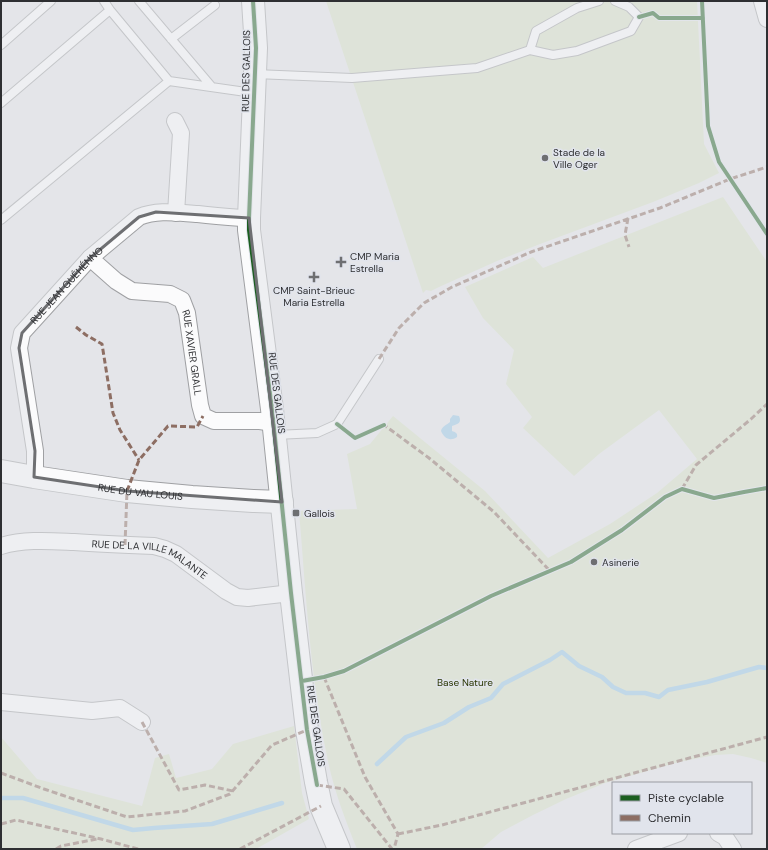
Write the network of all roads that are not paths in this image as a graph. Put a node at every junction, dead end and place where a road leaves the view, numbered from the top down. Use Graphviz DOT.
graph roads {
  1 [pos="52,1"];
  2 [pos="104,1"];
  3 [pos="139,1"];
  4 [pos="253,1"];
  5 [pos="599,1"];
  6 [pos="615,1"];
  7 [pos="762,1"];
  8 [pos="215,5"];
  9 [pos="110,10"];
  10 [pos="767,19"];
  11 [pos="171,38"];
  12 [pos="1,45"];
  13 [pos="530,50"];
  14 [pos="169,81"];
  15 [pos="254,83"];
  16 [pos="212,87"];
  17 [pos="1,103"];
  18 [pos="175,121"];
  19 [pos="176,213"];
  20 [pos="249,218"];
  21 [pos="1,220"];
  22 [pos="90,258"];
  23 [pos="379,359"];
  24 [pos="274,429"];
  25 [pos="1,471"];
  26 [pos="34,477"];
  27 [pos="282,502"];
  28 [pos="1,546"];
  29 [pos="291,593"];
  30 [pos="1,702"];
  31 [pos="142,722"];
  32 [pos="676,834"];
  33 [pos="720,834"];
  34 [pos="339,849"];
  35 [pos="636,849"];
  36 [pos="732,849"];
  1 -- 12 [label="lane"];
  2 -- 9 [label="lane"];
  3 -- 11 [label="lane"];
  4 -- 15 [label="main road, RUE DES GALLOIS"];
  5 -- 13 [label="lane"];
  6 -- 13 [label="lane"];
  7 -- 10 [label="street"];
  8 -- 11 [label="lane"];
  9 -- 14 [label="lane"];
  9 -- 17 [label="lane"];
  11 -- 16 [label="lane"];
  13 -- 15 [label="lane"];
  14 -- 16 [label="lane"];
  14 -- 21 [label="lane"];
  15 -- 16 [label="lane"];
  15 -- 20 [label="main road, RUE DES GALLOIS"];
  18 -- 19 [label="street"];
  19 -- 20 [label="street, RUE JEAN GUÉHÉNNO"];
  19 -- 22 [label="street, RUE JEAN GUÉHÉNNO"];
  20 -- 24 [label="main road, RUE DES GALLOIS"];
  22 -- 24 [label="street, RUE XAVIER GRALL"];
  22 -- 26 [label="street, RUE JEAN GUÉHÉNNO"];
  23 -- 24 [label="lane"];
  24 -- 27 [label="main road, RUE DES GALLOIS"];
  25 -- 26 [label="main road, RUE DU VAU LOUIS"];
  26 -- 27 [label="main road, RUE DU VAU LOUIS"];
  27 -- 29 [label="main road, RUE DES GALLOIS"];
  28 -- 29 [label="street, RUE DE LA VILLE MALANTE"];
  29 -- 34 [label="main road, RUE DES GALLOIS"];
  30 -- 31 [label="street"];
  32 -- 35 [label="street"];
  33 -- 36 [label="street"];
}
